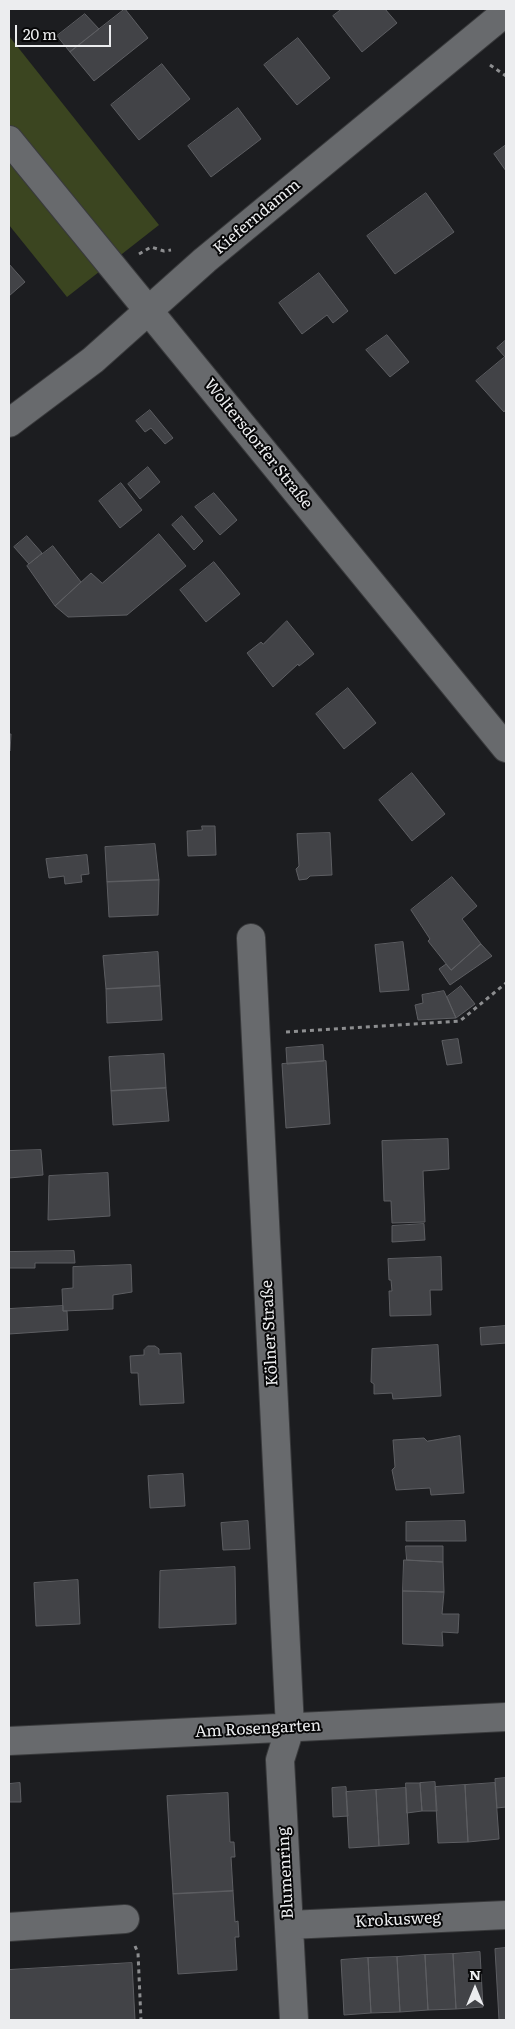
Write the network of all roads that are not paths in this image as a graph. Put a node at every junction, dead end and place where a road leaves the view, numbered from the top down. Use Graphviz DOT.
graph roads {
  1 [pos="506,12"];
  2 [pos="9,140"];
  3 [pos="150,310"];
  4 [pos="9,423"];
  5 [pos="506,748"];
  6 [pos="251,938"];
  7 [pos="506,1717"];
  8 [pos="290,1728"];
  9 [pos="9,1741"];
  10 [pos="506,1915"];
  11 [pos="125,1919"];
  12 [pos="289,1925"];
  13 [pos="9,1927"];
  14 [pos="294,2020"];
  1 -- 3 [label="street, Kieferndamm"];
  2 -- 3 [label="street, Woltersdorfer Straße"];
  3 -- 4 [label="street, Kieferndamm"];
  3 -- 5 [label="street, Woltersdorfer Straße"];
  6 -- 8 [label="street, Kölner Straße"];
  7 -- 8 [label="street, Am Rosengarten"];
  8 -- 9 [label="street, Am Rosengarten"];
  8 -- 12 [label="street, Blumenring"];
  10 -- 12 [label="street, Krokusweg"];
  11 -- 13 [label="street"];
  12 -- 14 [label="street, Blumenring"];
}
